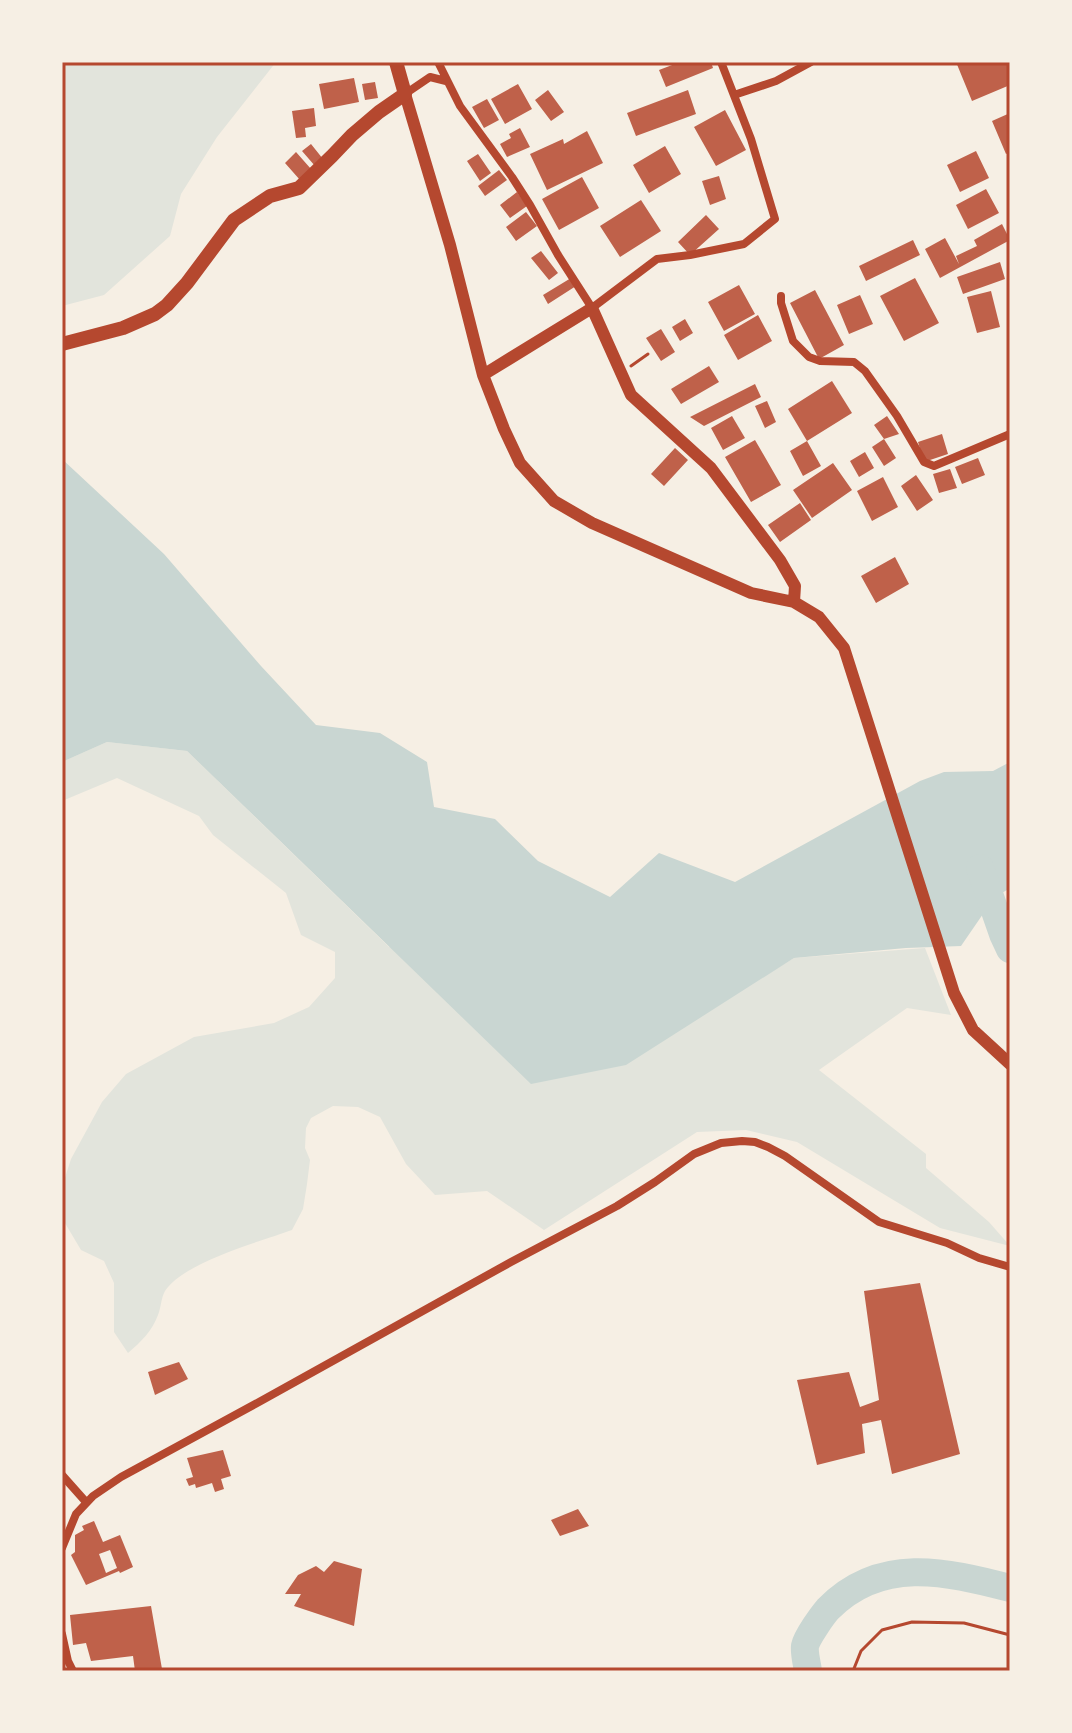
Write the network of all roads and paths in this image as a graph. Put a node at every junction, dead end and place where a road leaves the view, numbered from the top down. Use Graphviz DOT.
graph roads {
  1 [pos="396,62"];
  2 [pos="438,62"];
  3 [pos="721,62"];
  4 [pos="811,62"];
  5 [pos="446,81"];
  6 [pos="405,94"];
  7 [pos="734,95"];
  8 [pos="781,296"];
  9 [pos="592,308"];
  10 [pos="62,344"];
  11 [pos="648,354"];
  12 [pos="621,372"];
  13 [pos="483,375"];
  14 [pos="1010,434"];
  15 [pos="794,602"];
  16 [pos="1010,1064"];
  17 [pos="1010,1267"];
  18 [pos="62,1475"];
  19 [pos="86,1502"];
  20 [pos="62,1548"];
  21 [pos="62,1634"];
  22 [pos="1010,1635"];
  23 [pos="73,1671"];
  24 [pos="853,1671"];
  1 -- 6 [label="main road"];
  2 -- 5 [label="street"];
  3 -- 7 [label="street"];
  4 -- 7 [label="street"];
  5 -- 6 [label="street"];
  5 -- 9 [label="street"];
  6 -- 10 [label="main road"];
  6 -- 13 [label="main road"];
  7 -- 9 [label="street"];
  8 -- 14 [label="street"];
  9 -- 12 [label="main road"];
  9 -- 13 [label="main road"];
  11 -- 12 [label="path"];
  12 -- 15 [label="main road"];
  13 -- 15 [label="main road"];
  15 -- 16 [label="main road"];
  17 -- 19 [label="street"];
  18 -- 19 [label="street"];
  19 -- 20 [label="street"];
  21 -- 23 [label="street"];
  22 -- 24 [label="path"];
}
